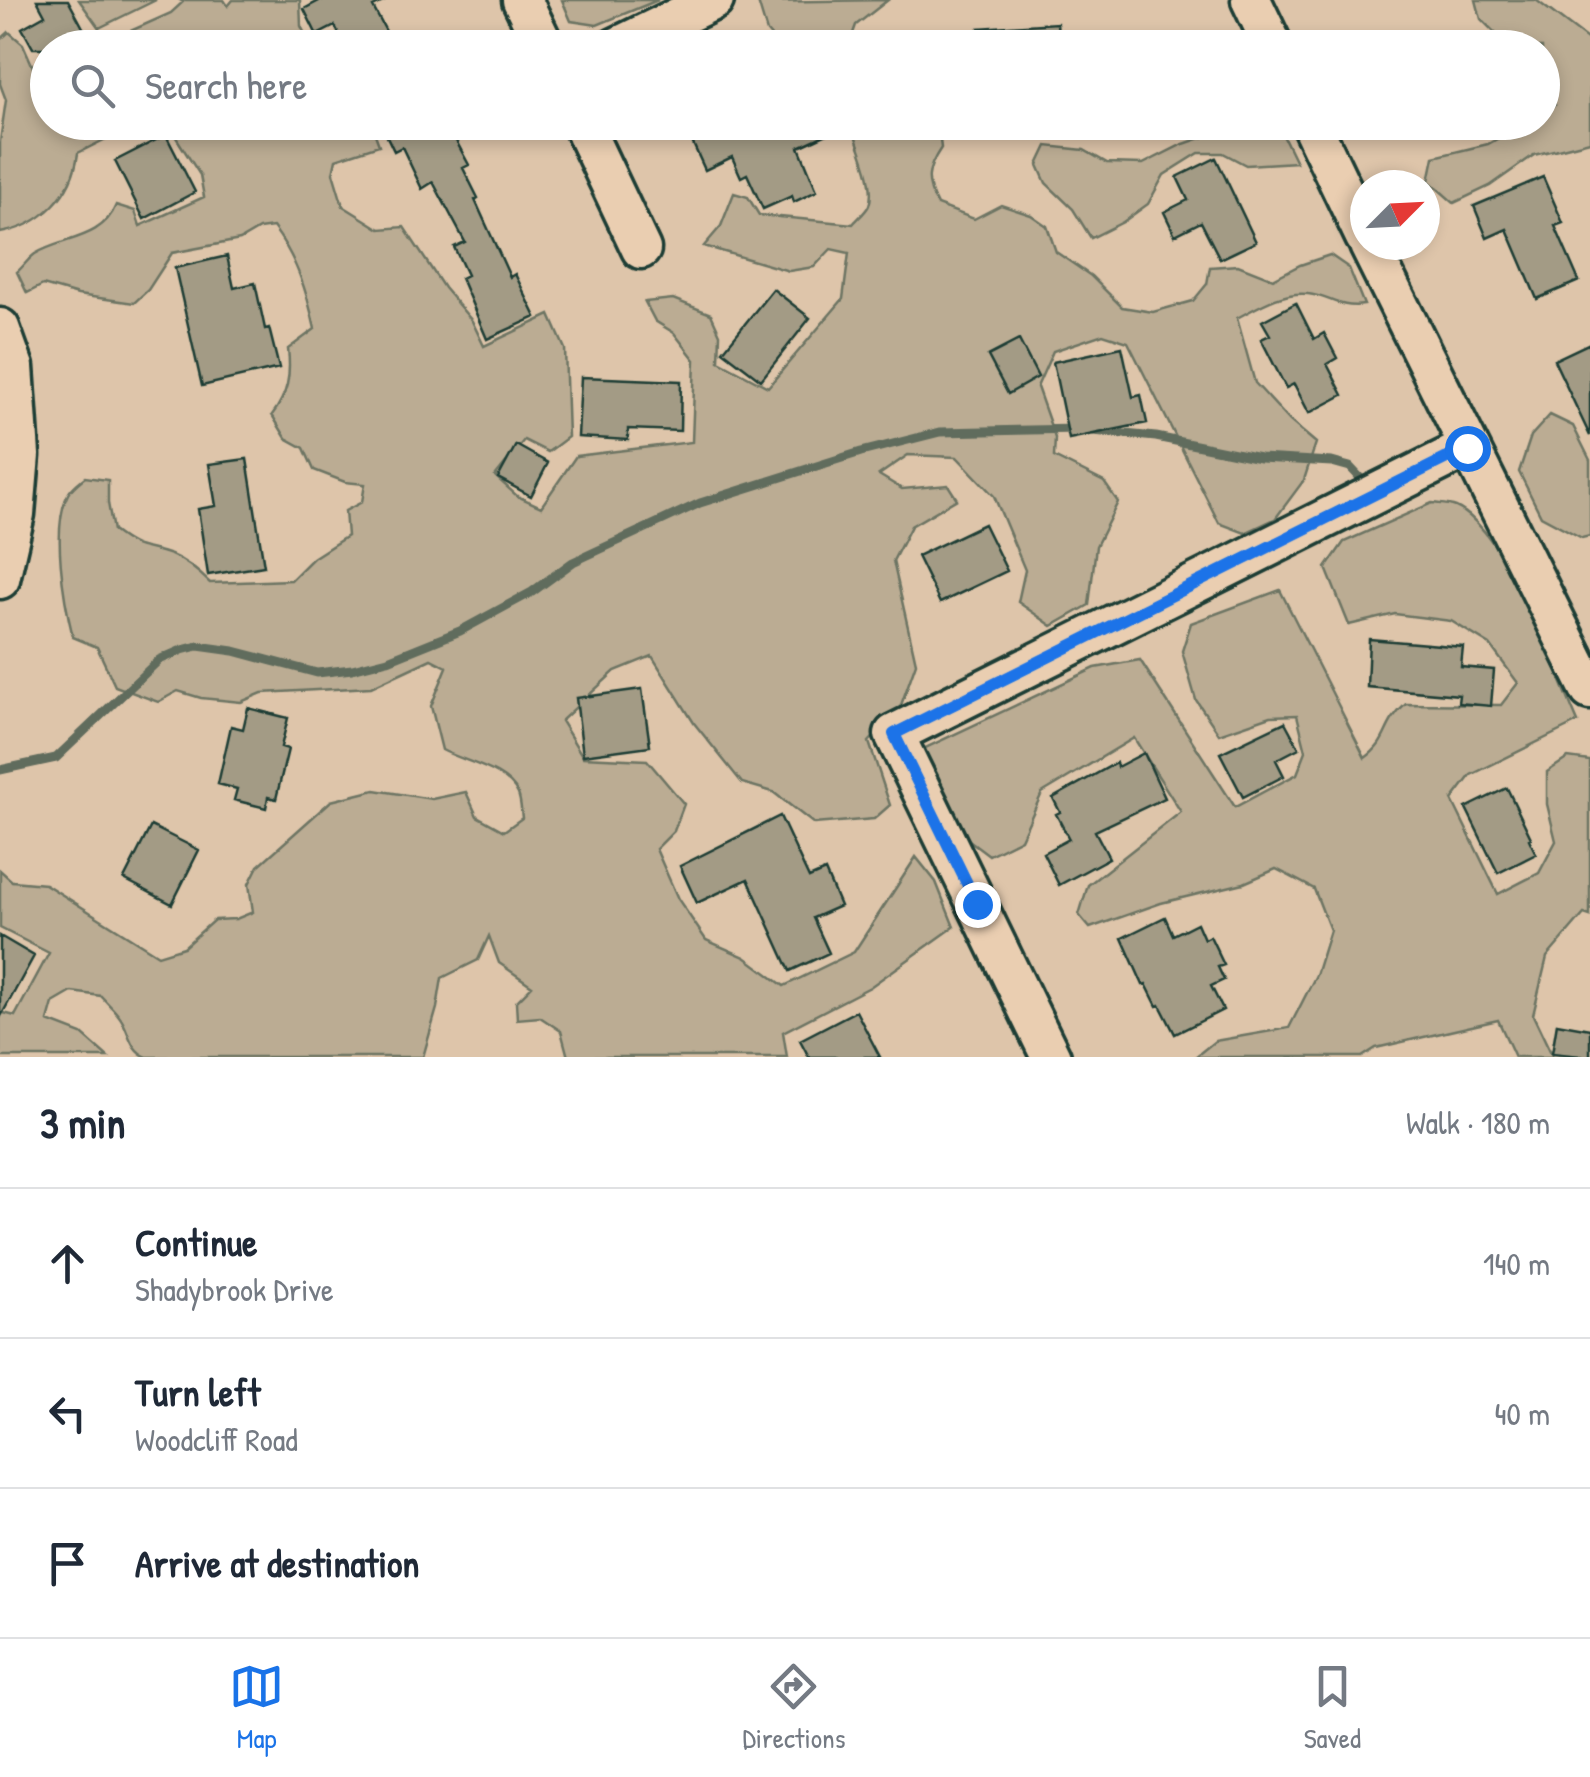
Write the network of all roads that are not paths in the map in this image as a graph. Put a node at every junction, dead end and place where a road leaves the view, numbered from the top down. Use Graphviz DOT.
graph roads {
  1 [pos="522,0"];
  2 [pos="714,0"];
  3 [pos="1251,0"];
  4 [pos="536,30"];
  5 [pos="652,30"];
  6 [pos="1265,30"];
  7 [pos="590,140"];
  8 [pos="1319,140"];
  9 [pos="1350,206"];
  10 [pos="641,249"];
  11 [pos="1376,260"];
  12 [pos="0,328"];
  13 [pos="1467,448"];
  14 [pos="0,579"];
  15 [pos="1590,690"];
  16 [pos="1051,1057"];
  1 -- 4 [label="street"];
  2 -- 5 [label="street"];
  3 -- 6 [label="street"];
  7 -- 10 [label="street"];
  8 -- 9 [label="street"];
  11 -- 13 [label="street"];
  12 -- 14 [label="street"];
  13 -- 15 [label="street"];
  13 -- 16 [label="street"];
}
